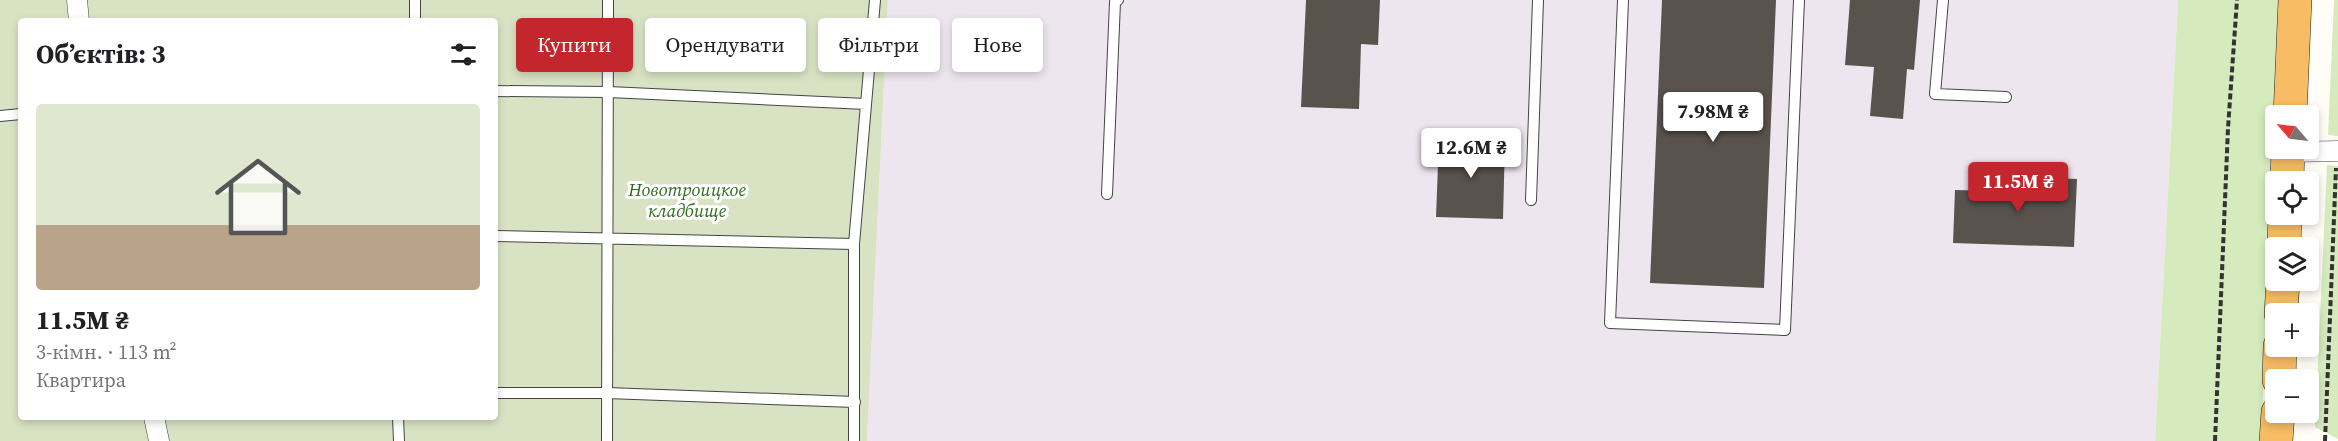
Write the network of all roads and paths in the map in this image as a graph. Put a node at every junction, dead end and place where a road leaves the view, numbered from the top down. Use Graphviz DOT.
graph roads {
  1 [pos="77,0"];
  2 [pos="415,0"];
  3 [pos="608,0"];
  4 [pos="875,0"];
  5 [pos="1118,0"];
  6 [pos="1538,0"];
  7 [pos="1623,0"];
  8 [pos="1799,0"];
  9 [pos="1942,0"];
  10 [pos="2237,0"];
  11 [pos="2295,0"];
  12 [pos="79,18"];
  13 [pos="415,18"];
  14 [pos="498,91"];
  15 [pos="609,92"];
  16 [pos="2006,97"];
  17 [pos="866,104"];
  18 [pos="2290,105"];
  19 [pos="18,114"];
  20 [pos="0,116"];
  21 [pos="2337,151"];
  22 [pos="2287,161"];
  23 [pos="1107,194"];
  24 [pos="1531,200"];
  25 [pos="498,236"];
  26 [pos="609,239"];
  27 [pos="854,244"];
  28 [pos="498,393"];
  29 [pos="608,393"];
  30 [pos="855,402"];
  31 [pos="154,420"];
  32 [pos="398,420"];
  33 [pos="159,441"];
  34 [pos="399,441"];
  35 [pos="607,441"];
  36 [pos="854,441"];
  37 [pos="2215,441"];
  38 [pos="2325,441"];
  1 -- 12 [label="street"];
  2 -- 13 [label="lane"];
  3 -- 15 [label="lane"];
  4 -- 17 [label="lane"];
  5 -- 23 [label="lane"];
  6 -- 24 [label="lane"];
  7 -- 8 [label="lane"];
  9 -- 16 [label="lane"];
  10 -- 37 [label="path"];
  11 -- 18 [label="highway"];
  14 -- 15 [label="lane"];
  15 -- 17 [label="lane"];
  15 -- 26 [label="lane"];
  17 -- 27 [label="lane"];
  19 -- 20 [label="lane"];
  21 -- 22 [label="street"];
  21 -- 38 [label="path"];
  25 -- 26 [label="lane"];
  26 -- 27 [label="lane"];
  26 -- 29 [label="lane"];
  27 -- 30 [label="lane"];
  28 -- 29 [label="lane"];
  29 -- 30 [label="lane"];
  29 -- 35 [label="lane"];
  30 -- 36 [label="lane"];
  31 -- 33 [label="street"];
  32 -- 34 [label="lane"];
}
